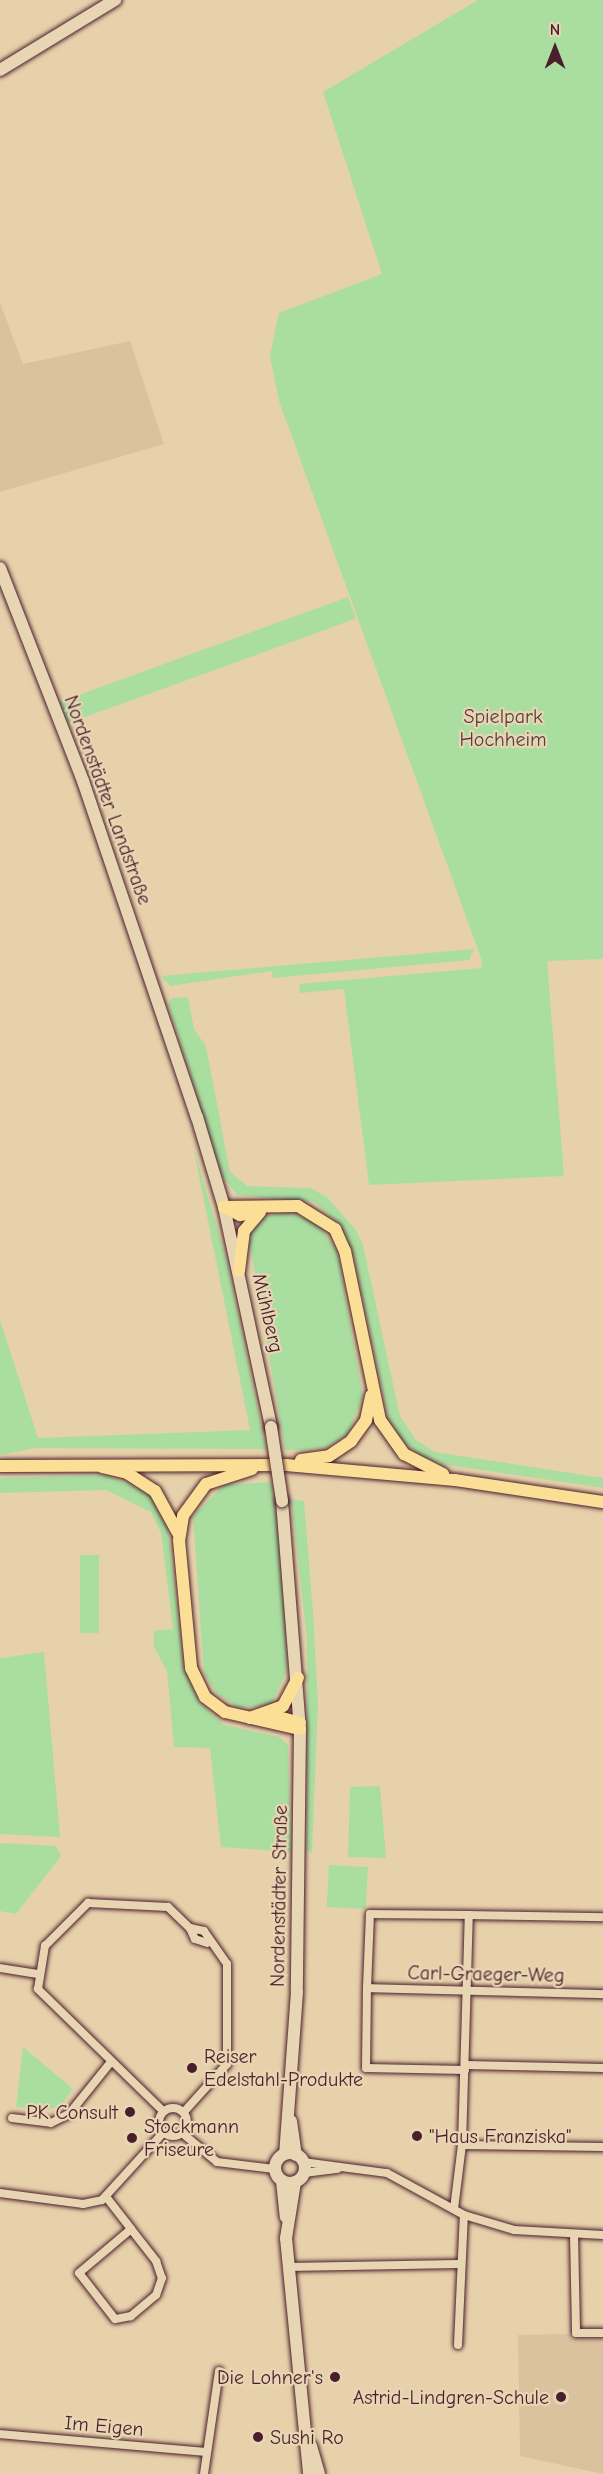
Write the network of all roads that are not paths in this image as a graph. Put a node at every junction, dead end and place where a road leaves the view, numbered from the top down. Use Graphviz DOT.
graph roads {
  1 [pos="115,0"];
  2 [pos="0,70"];
  3 [pos="0,568"];
  4 [pos="279,1205"];
  5 [pos="224,1207"];
  6 [pos="261,1212"];
  7 [pos="239,1272"];
  8 [pos="371,1386"];
  9 [pos="83,1462"];
  10 [pos="263,1464"];
  11 [pos="286,1465"];
  12 [pos="0,1466"];
  13 [pos="455,1480"];
  14 [pos="282,1502"];
  15 [pos="603,1502"];
  16 [pos="179,1540"];
  17 [pos="298,1678"];
  18 [pos="264,1716"];
  19 [pos="244,1719"];
  20 [pos="300,1726"];
  21 [pos="469,1915"];
  22 [pos="603,1917"];
  23 [pos="0,1968"];
  24 [pos="39,1974"];
  25 [pos="367,1988"];
  26 [pos="469,1990"];
  27 [pos="603,1994"];
  28 [pos="111,2062"];
  29 [pos="465,2068"];
  30 [pos="603,2068"];
  31 [pos="163,2111"];
  32 [pos="184,2112"];
  33 [pos="12,2118"];
  34 [pos="163,2133"];
  35 [pos="182,2133"];
  36 [pos="462,2145"];
  37 [pos="603,2147"];
  38 [pos="297,2165"];
  39 [pos="275,2169"];
  40 [pos="282,2181"];
  41 [pos="0,2193"];
  42 [pos="106,2198"];
  43 [pos="454,2209"];
  44 [pos="464,2215"];
  45 [pos="287,2221"];
  46 [pos="131,2229"];
  47 [pos="574,2234"];
  48 [pos="603,2235"];
  49 [pos="458,2264"];
  50 [pos="288,2267"];
  51 [pos="603,2333"];
  52 [pos="458,2345"];
  53 [pos="219,2371"];
  54 [pos="304,2430"];
  55 [pos="0,2433"];
  56 [pos="206,2452"];
  57 [pos="204,2474"];
  58 [pos="309,2474"];
  59 [pos="319,2474"];
  1 -- 2 [label="main road"];
  3 -- 5 [label="main road, Nordenstädter Landstraße"];
  4 -- 5 [label="main road"];
  4 -- 6 [label="main road"];
  4 -- 8 [label="main road"];
  5 -- 6 [label="main road"];
  5 -- 7 [label="main road, Mühlberg"];
  6 -- 7 [label="main road"];
  7 -- 14 [label="main road, Mühlberg, bridge"];
  8 -- 10 [label="main road"];
  8 -- 13 [label="main road"];
  9 -- 10 [label="main road"];
  9 -- 12 [label="main road"];
  9 -- 16 [label="main road"];
  10 -- 11 [label="main road"];
  11 -- 13 [label="main road"];
  11 -- 16 [label="main road"];
  13 -- 15 [label="main road"];
  14 -- 17 [label="main road, Nordenstädter Straße"];
  16 -- 19 [label="main road"];
  17 -- 18 [label="main road"];
  17 -- 20 [label="main road, Nordenstädter Straße"];
  18 -- 19 [label="main road"];
  18 -- 20 [label="main road"];
  19 -- 20 [label="main road"];
  20 -- 38 [label="main road, Nordenstädter Straße"];
  21 -- 22 [label="street"];
  21 -- 25 [label="street"];
  21 -- 26 [label="street"];
  23 -- 24 [label="street"];
  24 -- 28 [label="street"];
  24 -- 32 [label="street"];
  25 -- 26 [label="street, Carl-Graeger-Weg"];
  25 -- 29 [label="street"];
  26 -- 27 [label="street, Carl-Graeger-Weg"];
  26 -- 29 [label="street"];
  28 -- 31 [label="street"];
  28 -- 33 [label="street"];
  29 -- 30 [label="street"];
  29 -- 36 [label="street"];
  31 -- 32 [label="street"];
  31 -- 34 [label="street"];
  32 -- 35 [label="street"];
  34 -- 35 [label="street"];
  34 -- 42 [label="street"];
  35 -- 39 [label="street"];
  36 -- 37 [label="street"];
  36 -- 43 [label="street"];
  38 -- 39 [label="main road, Nordenstädter Straße"];
  38 -- 40 [label="main road"];
  38 -- 43 [label="street"];
  38 -- 45 [label="main road, Nordenstädter Straße"];
  39 -- 40 [label="main road, Nordenstädter Straße"];
  40 -- 45 [label="main road, Nordenstädter Straße"];
  41 -- 42 [label="street"];
  42 -- 46 [label="street"];
  43 -- 44 [label="street"];
  44 -- 47 [label="street"];
  44 -- 49 [label="street"];
  45 -- 50 [label="main road, Nordenstädter Straße"];
  46 -- 46 [label="street"];
  47 -- 48 [label="street"];
  47 -- 51 [label="street"];
  49 -- 50 [label="street"];
  49 -- 52 [label="street"];
  50 -- 54 [label="main road, Nordenstädter Straße"];
  53 -- 56 [label="street"];
  54 -- 58 [label="main road, Nordenstädter Straße"];
  54 -- 59 [label="main road, Nordenstädter Straße"];
  55 -- 56 [label="street, Im Eigen"];
  56 -- 57 [label="street"];
}
